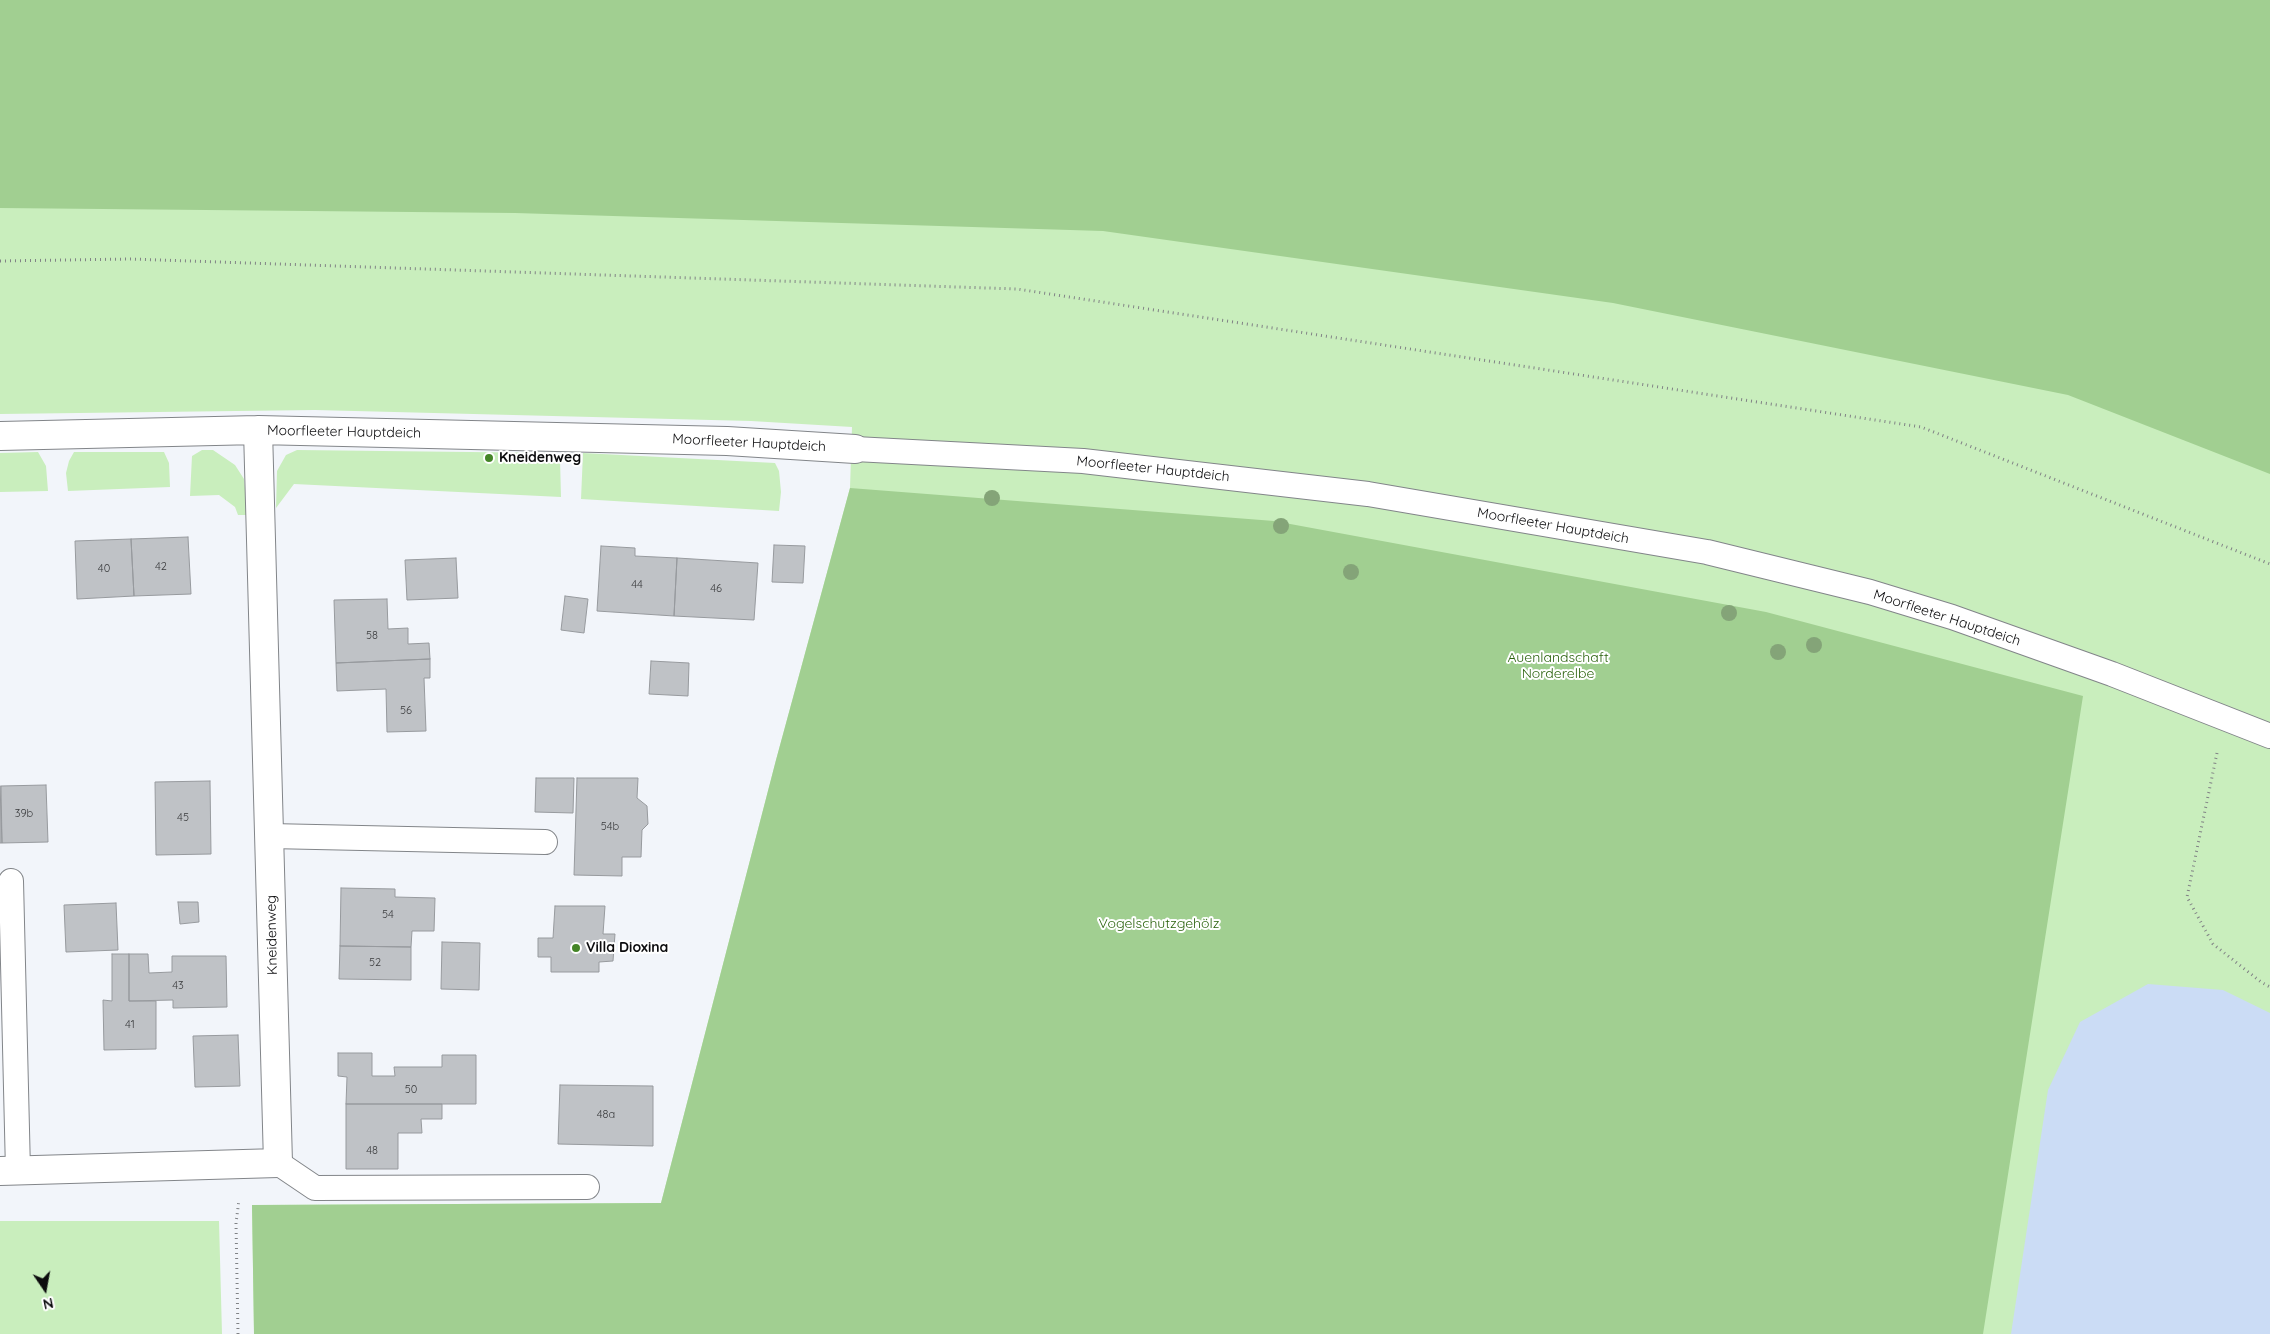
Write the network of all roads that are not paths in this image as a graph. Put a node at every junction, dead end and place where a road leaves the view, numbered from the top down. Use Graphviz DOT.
graph roads {
  1 [pos="258,430"];
  2 [pos="0,436"];
  3 [pos="855,450"];
  4 [pos="2270,736"];
  5 [pos="270,836"];
  6 [pos="545,842"];
  7 [pos="11,882"];
  8 [pos="278,1163"];
  9 [pos="9,1171"];
  10 [pos="587,1187"];
  1 -- 2 [label="street, Moorfleeter Hauptdeich"];
  1 -- 3 [label="street, Moorfleeter Hauptdeich"];
  1 -- 5 [label="street, Kneidenweg"];
  3 -- 4 [label="lane, Moorfleeter Hauptdeich"];
  5 -- 6 [label="lane"];
  5 -- 8 [label="street, Kneidenweg"];
  7 -- 9 [label="lane"];
  8 -- 9 [label="street"];
  8 -- 10 [label="lane"];
}
